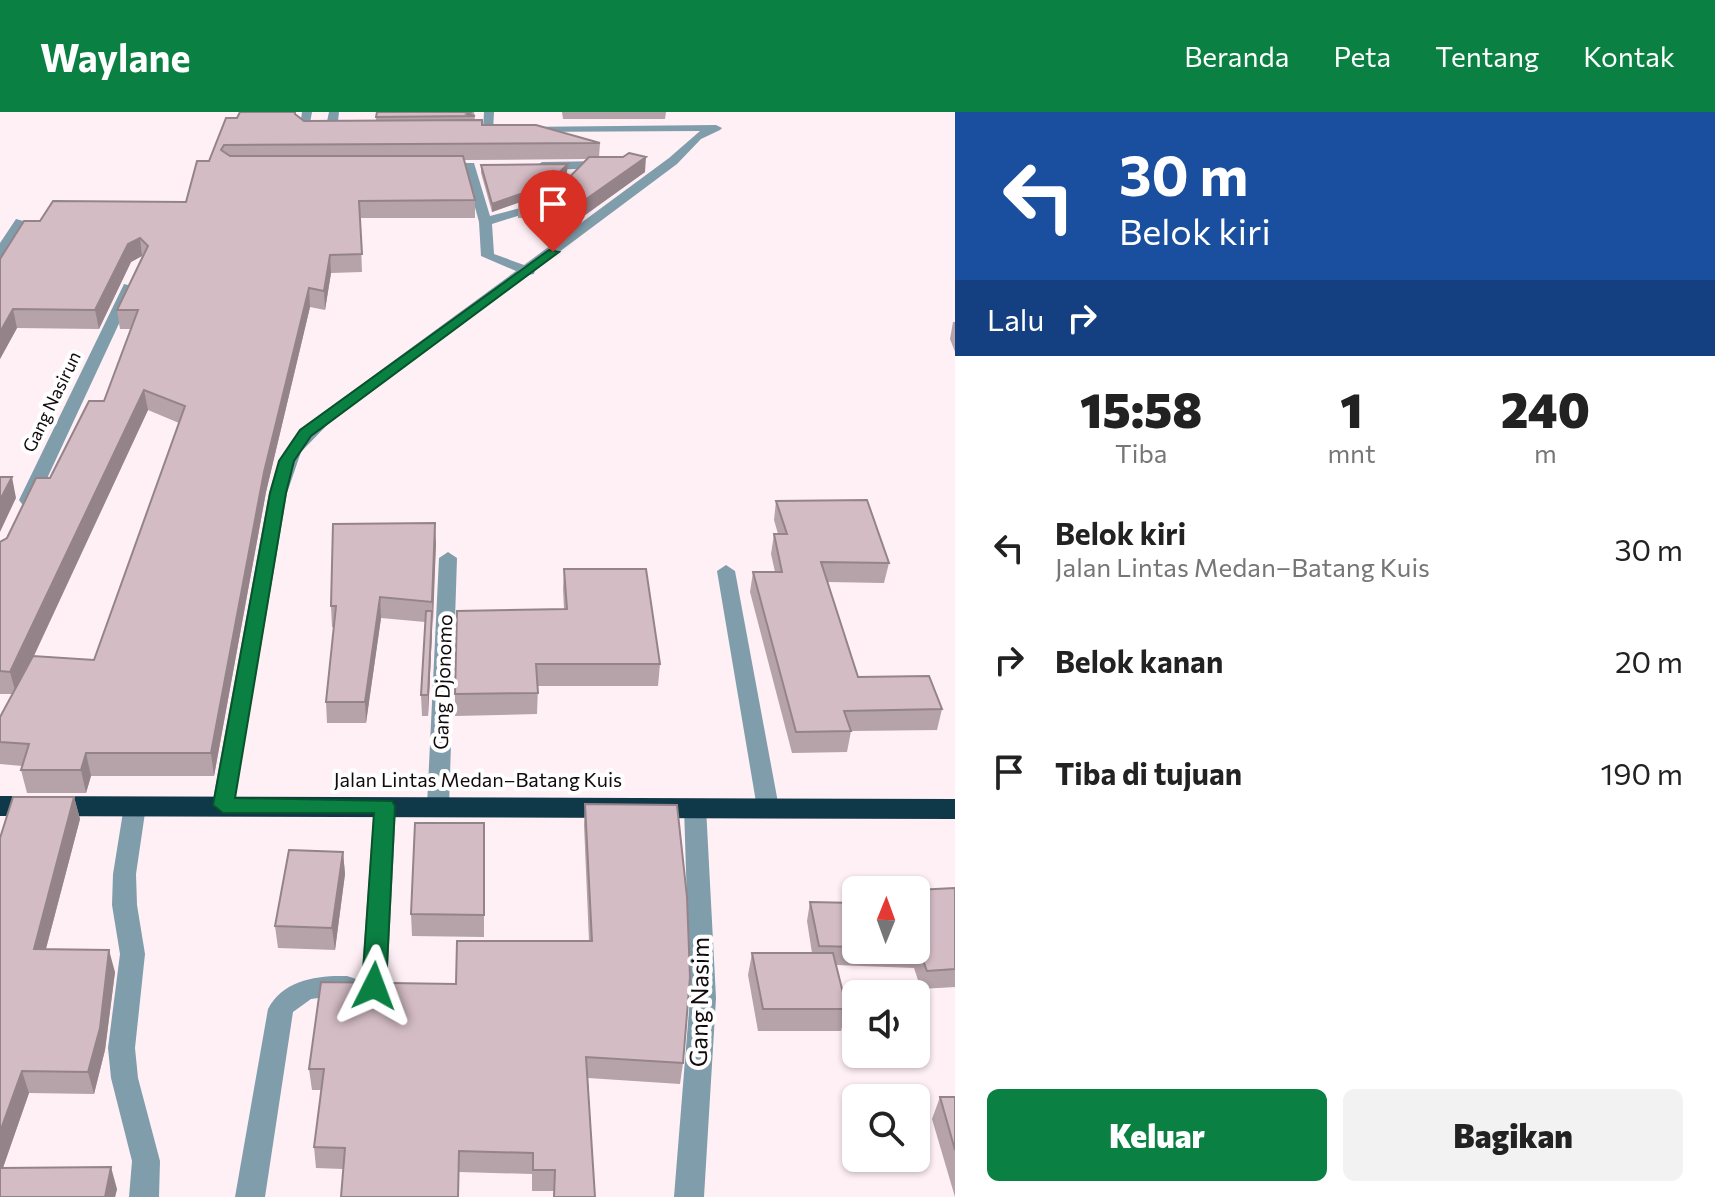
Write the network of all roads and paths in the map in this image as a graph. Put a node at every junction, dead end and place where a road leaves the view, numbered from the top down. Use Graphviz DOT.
graph roads {
  1 [pos="307,112"];
  2 [pos="334,112"];
  3 [pos="489,112"];
  4 [pos="678,112"];
  5 [pos="711,112"];
  6 [pos="684,128"];
  7 [pos="716,128"];
  8 [pos="474,130"];
  9 [pos="489,130"];
  10 [pos="331,131"];
  11 [pos="347,131"];
  12 [pos="697,137"];
  13 [pos="621,165"];
  14 [pos="422,166"];
  15 [pos="526,166"];
  16 [pos="556,198"];
  17 [pos="21,222"];
  18 [pos="485,222"];
  19 [pos="0,253"];
  20 [pos="529,271"];
  21 [pos="134,277"];
  22 [pos="20,516"];
  23 [pos="448,558"];
  24 [pos="726,571"];
  25 [pos="223,805"];
  26 [pos="0,806"];
  27 [pos="135,806"];
  28 [pos="385,806"];
  29 [pos="438,806"];
  30 [pos="695,807"];
  31 [pos="768,808"];
  32 [pos="955,809"];
  33 [pos="374,986"];
  34 [pos="401,988"];
  35 [pos="144,1197"];
  36 [pos="250,1197"];
  37 [pos="689,1197"];
  1 -- 10 [label="street"];
  2 -- 10 [label="street"];
  3 -- 9 [label="street"];
  4 -- 6 [label="street"];
  5 -- 7 [label="street"];
  6 -- 7 [label="street"];
  6 -- 9 [label="street"];
  6 -- 12 [label="street"];
  7 -- 12 [label="street"];
  8 -- 9 [label="street"];
  10 -- 11 [label="street"];
  12 -- 20 [label="street"];
  13 -- 15 [label="street"];
  14 -- 18 [label="street"];
  16 -- 18 [label="street"];
  17 -- 19 [label="street"];
  18 -- 20 [label="street"];
  20 -- 25 [label="street"];
  21 -- 22 [label="street, Gang Nasirun"];
  23 -- 29 [label="street, Gang Djonomo"];
  24 -- 31 [label="street"];
  25 -- 27 [label="highway, Jalan Lintas Medan–Batang Kuis"];
  25 -- 28 [label="highway, Jalan Lintas Medan–Batang Kuis"];
  26 -- 27 [label="highway, Jalan Lintas Medan–Batang Kuis"];
  27 -- 35 [label="street"];
  28 -- 29 [label="highway, Jalan Lintas Medan–Batang Kuis"];
  28 -- 33 [label="street"];
  29 -- 30 [label="highway, Jalan Lintas Medan–Batang Kuis"];
  30 -- 31 [label="highway, Jalan Lintas Medan–Batang Kuis"];
  30 -- 37 [label="street, Gang Nasim"];
  31 -- 32 [label="highway, Jalan Lintas Medan–Batang Kuis"];
  33 -- 34 [label="street"];
  33 -- 36 [label="street"];
}
